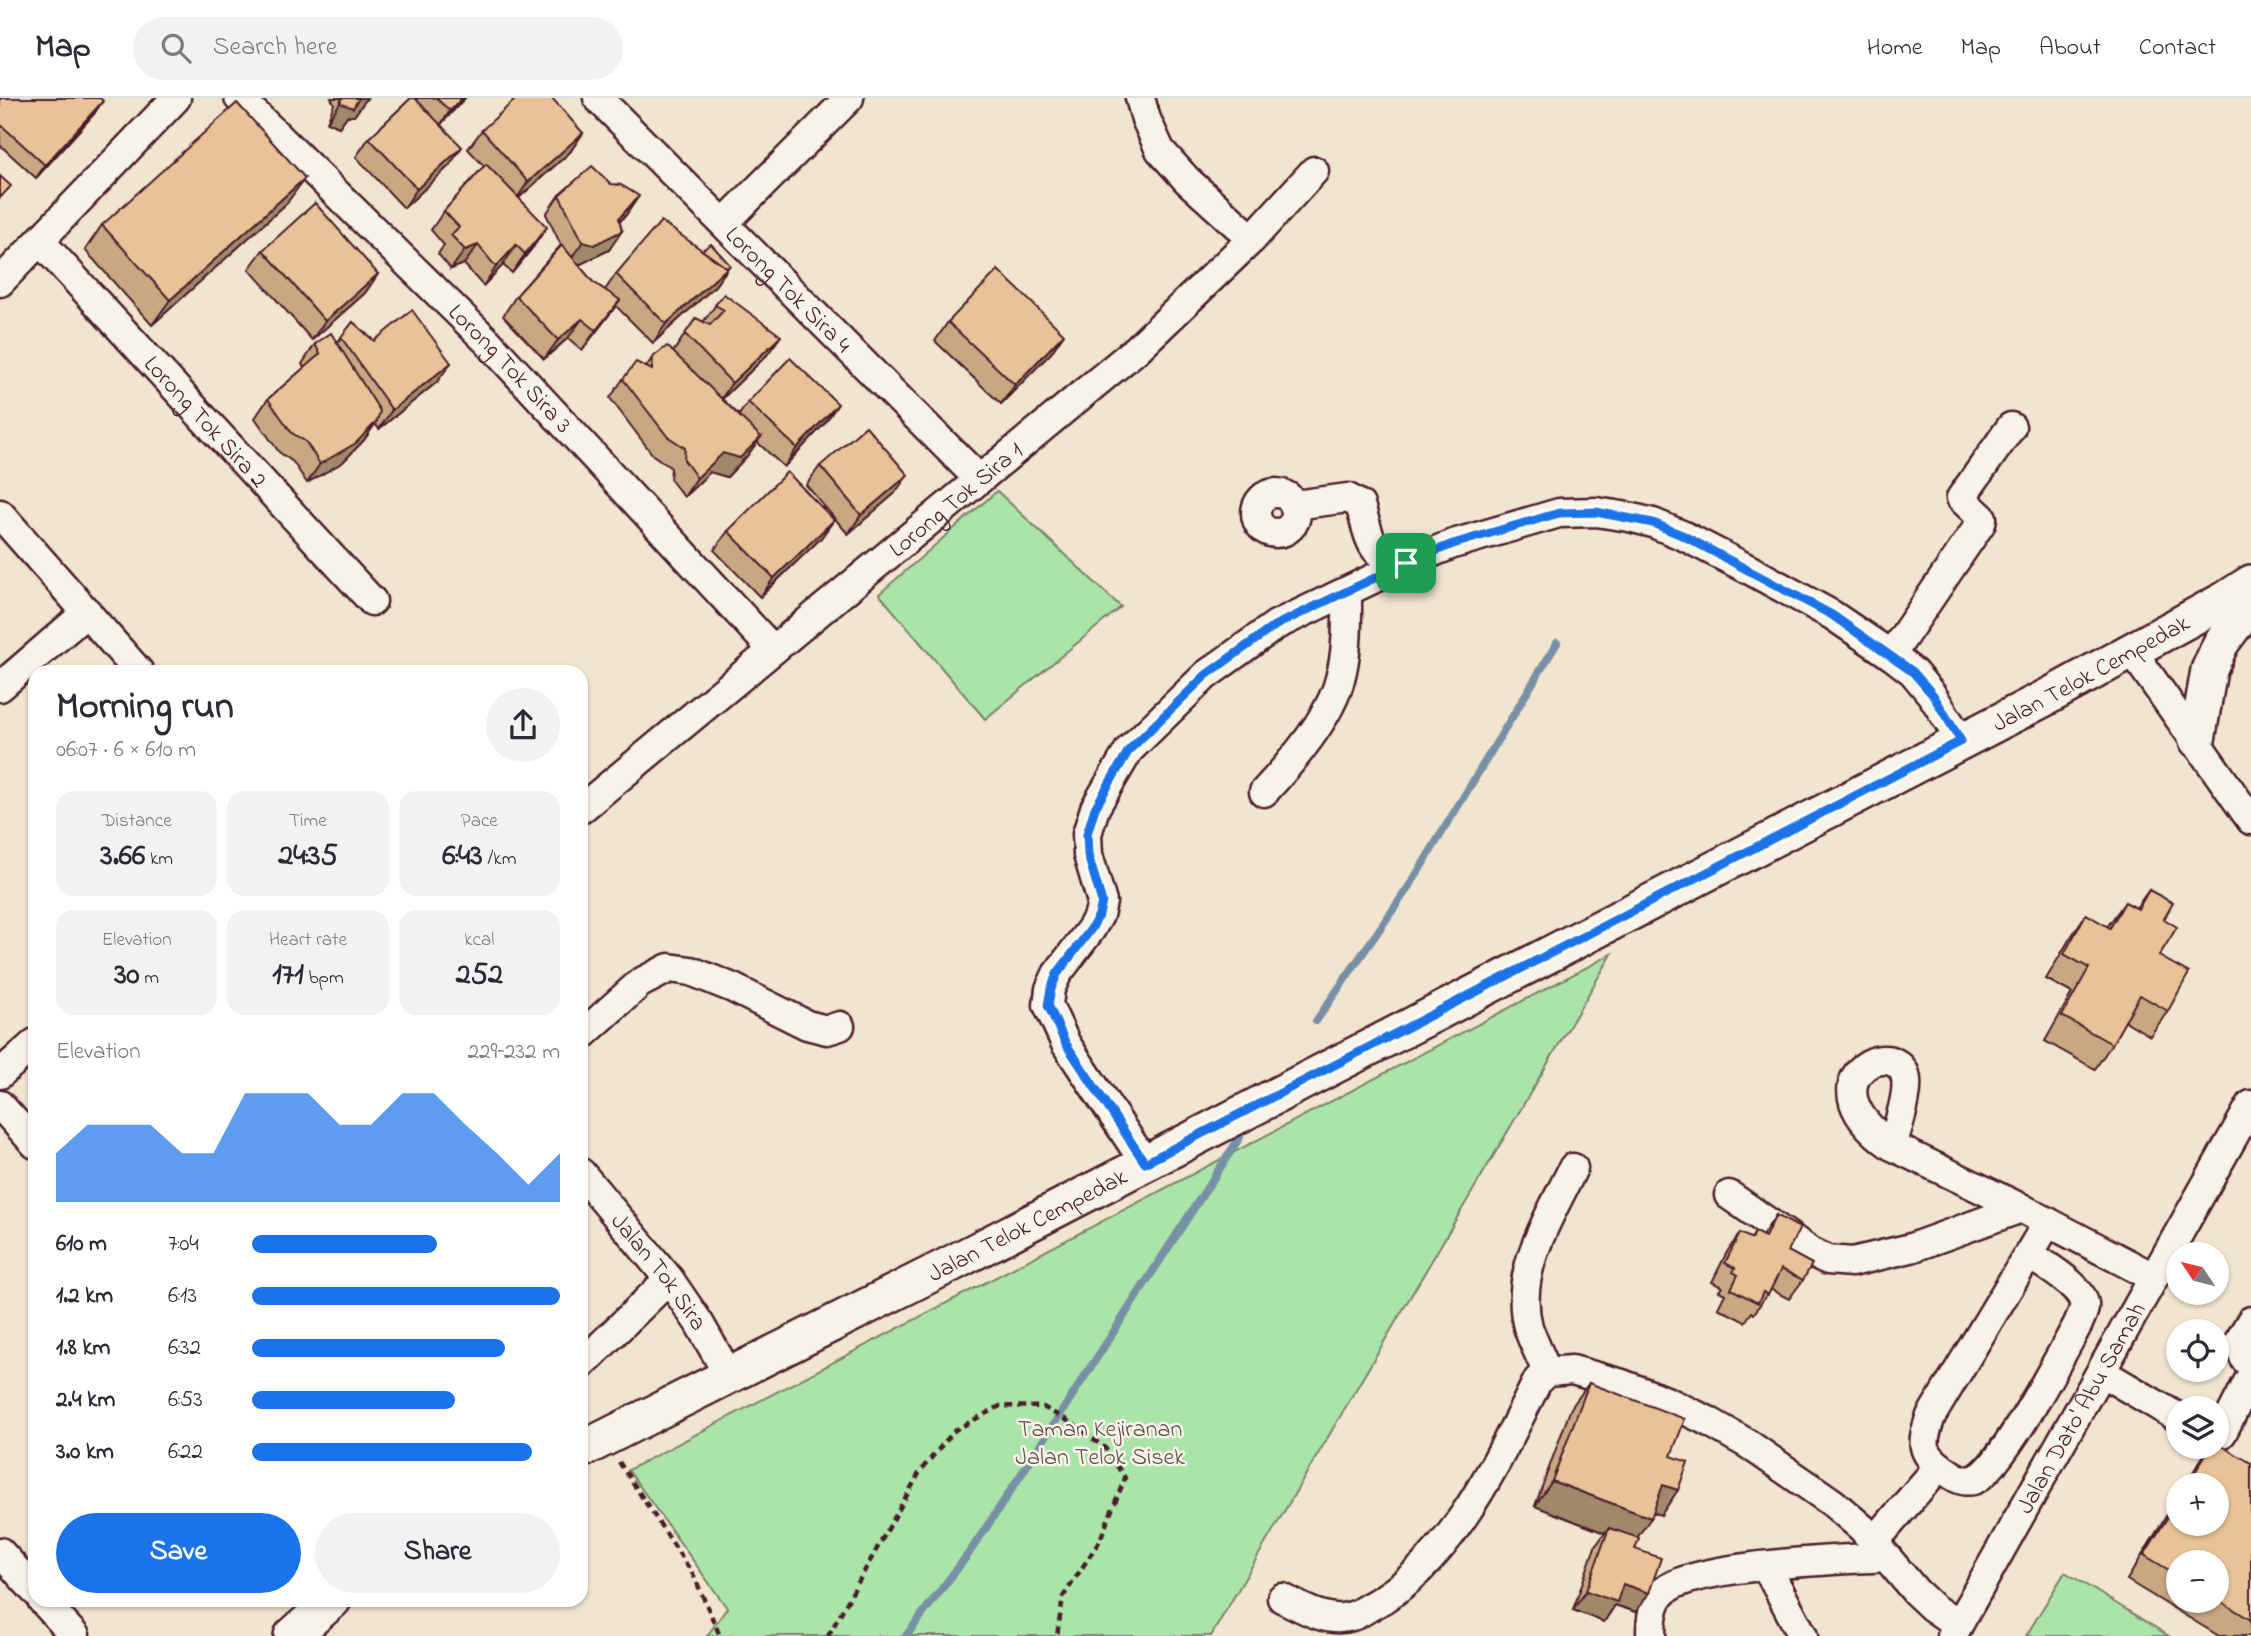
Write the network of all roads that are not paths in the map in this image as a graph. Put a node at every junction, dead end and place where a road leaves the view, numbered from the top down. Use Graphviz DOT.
graph roads {
  1 [pos="176,98"];
  2 [pos="239,98"];
  3 [pos="598,98"];
  4 [pos="849,98"];
  5 [pos="1140,98"];
  6 [pos="1314,171"];
  7 [pos="724,223"];
  8 [pos="1252,239"];
  9 [pos="40,241"];
  10 [pos="0,282"];
  11 [pos="2011,427"];
  12 [pos="979,479"];
  13 [pos="1294,505"];
  14 [pos="0,514"];
  15 [pos="1406,563"];
  16 [pos="2251,583"];
  17 [pos="1347,592"];
  18 [pos="372,601"];
  19 [pos="2251,603"];
  20 [pos="86,612"];
  21 [pos="773,650"];
  22 [pos="2132,651"];
  23 [pos="1891,654"];
  24 [pos="133,665"];
  25 [pos="0,687"];
  26 [pos="2197,740"];
  27 [pos="1961,741"];
  28 [pos="1264,792"];
  29 [pos="588,803"];
  30 [pos="2251,820"];
  31 [pos="840,1026"];
  32 [pos="588,1030"];
  33 [pos="28,1049"];
  34 [pos="0,1074"];
  35 [pos="0,1105"];
  36 [pos="2247,1122"];
  37 [pos="28,1136"];
  38 [pos="1892,1146"];
  39 [pos="1145,1163"];
  40 [pos="1573,1168"];
  41 [pos="588,1181"];
  42 [pos="1729,1195"];
  43 [pos="2021,1208"];
  44 [pos="2048,1222"];
  45 [pos="2029,1254"];
  46 [pos="2153,1277"];
  47 [pos="669,1279"];
  48 [pos="2251,1321"];
  49 [pos="588,1358"];
  50 [pos="2251,1362"];
  51 [pos="1547,1372"];
  52 [pos="2101,1372"];
  53 [pos="729,1376"];
  54 [pos="2251,1377"];
  55 [pos="2166,1410"];
  56 [pos="2229,1419"];
  57 [pos="592,1445"];
  58 [pos="1939,1466"];
  59 [pos="1881,1550"];
  60 [pos="0,1552"];
  61 [pos="1766,1566"];
  62 [pos="28,1583"];
  63 [pos="1282,1598"];
  64 [pos="48,1607"];
  65 [pos="325,1607"];
  66 [pos="1955,1631"];
  67 [pos="75,1636"];
  68 [pos="292,1636"];
  69 [pos="1651,1636"];
  70 [pos="1803,1636"];
  1 -- 9 [label="street"];
  2 -- 21 [label="street, Lorong Tok Sira 3"];
  3 -- 7 [label="street, Lorong Tok Sira 4"];
  4 -- 7 [label="street"];
  5 -- 8 [label="street"];
  6 -- 8 [label="street, Lorong Tok Sira 1"];
  7 -- 12 [label="street, Lorong Tok Sira 4"];
  8 -- 12 [label="street, Lorong Tok Sira 1"];
  9 -- 10 [label="street"];
  9 -- 18 [label="street, Lorong Tok Sira 2"];
  11 -- 23 [label="street"];
  12 -- 21 [label="street, Lorong Tok Sira 1"];
  13 -- 15 [label="street"];
  14 -- 20 [label="street"];
  15 -- 17 [label="street"];
  15 -- 23 [label="street"];
  16 -- 22 [label="main road, Jalan Telok Cempedak"];
  17 -- 28 [label="street"];
  17 -- 39 [label="street"];
  19 -- 26 [label="main road"];
  20 -- 24 [label="street"];
  20 -- 25 [label="street"];
  21 -- 29 [label="street, Lorong Tok Sira 1"];
  22 -- 26 [label="street"];
  22 -- 27 [label="main road, Jalan Telok Cempedak"];
  23 -- 27 [label="street"];
  26 -- 30 [label="street"];
  27 -- 39 [label="main road, Jalan Telok Cempedak"];
  31 -- 32 [label="street"];
  33 -- 34 [label="street"];
  35 -- 37 [label="street"];
  36 -- 46 [label="street, Jalan Dato' Abu Samah"];
  38 -- 43 [label="street"];
  39 -- 53 [label="main road, Jalan Telok Cempedak"];
  40 -- 51 [label="street"];
  41 -- 47 [label="street, Jalan Tok Sira"];
  42 -- 43 [label="street"];
  43 -- 44 [label="street"];
  44 -- 45 [label="street"];
  44 -- 46 [label="street"];
  45 -- 58 [label="street"];
  45 -- 58 [label="street"];
  46 -- 52 [label="street, Jalan Dato' Abu Samah"];
  47 -- 49 [label="street"];
  47 -- 53 [label="street, Jalan Tok Sira"];
  48 -- 50 [label="street"];
  51 -- 59 [label="street"];
  51 -- 63 [label="street"];
  52 -- 55 [label="street"];
  52 -- 66 [label="street, Jalan Dato' Abu Samah"];
  53 -- 57 [label="main road, Jalan Telok Cempedak"];
  54 -- 56 [label="street"];
  58 -- 59 [label="street"];
  59 -- 61 [label="street"];
  59 -- 66 [label="street"];
  60 -- 62 [label="street"];
  61 -- 69 [label="street"];
  61 -- 70 [label="street"];
  64 -- 67 [label="street"];
  65 -- 68 [label="main road"];
}
